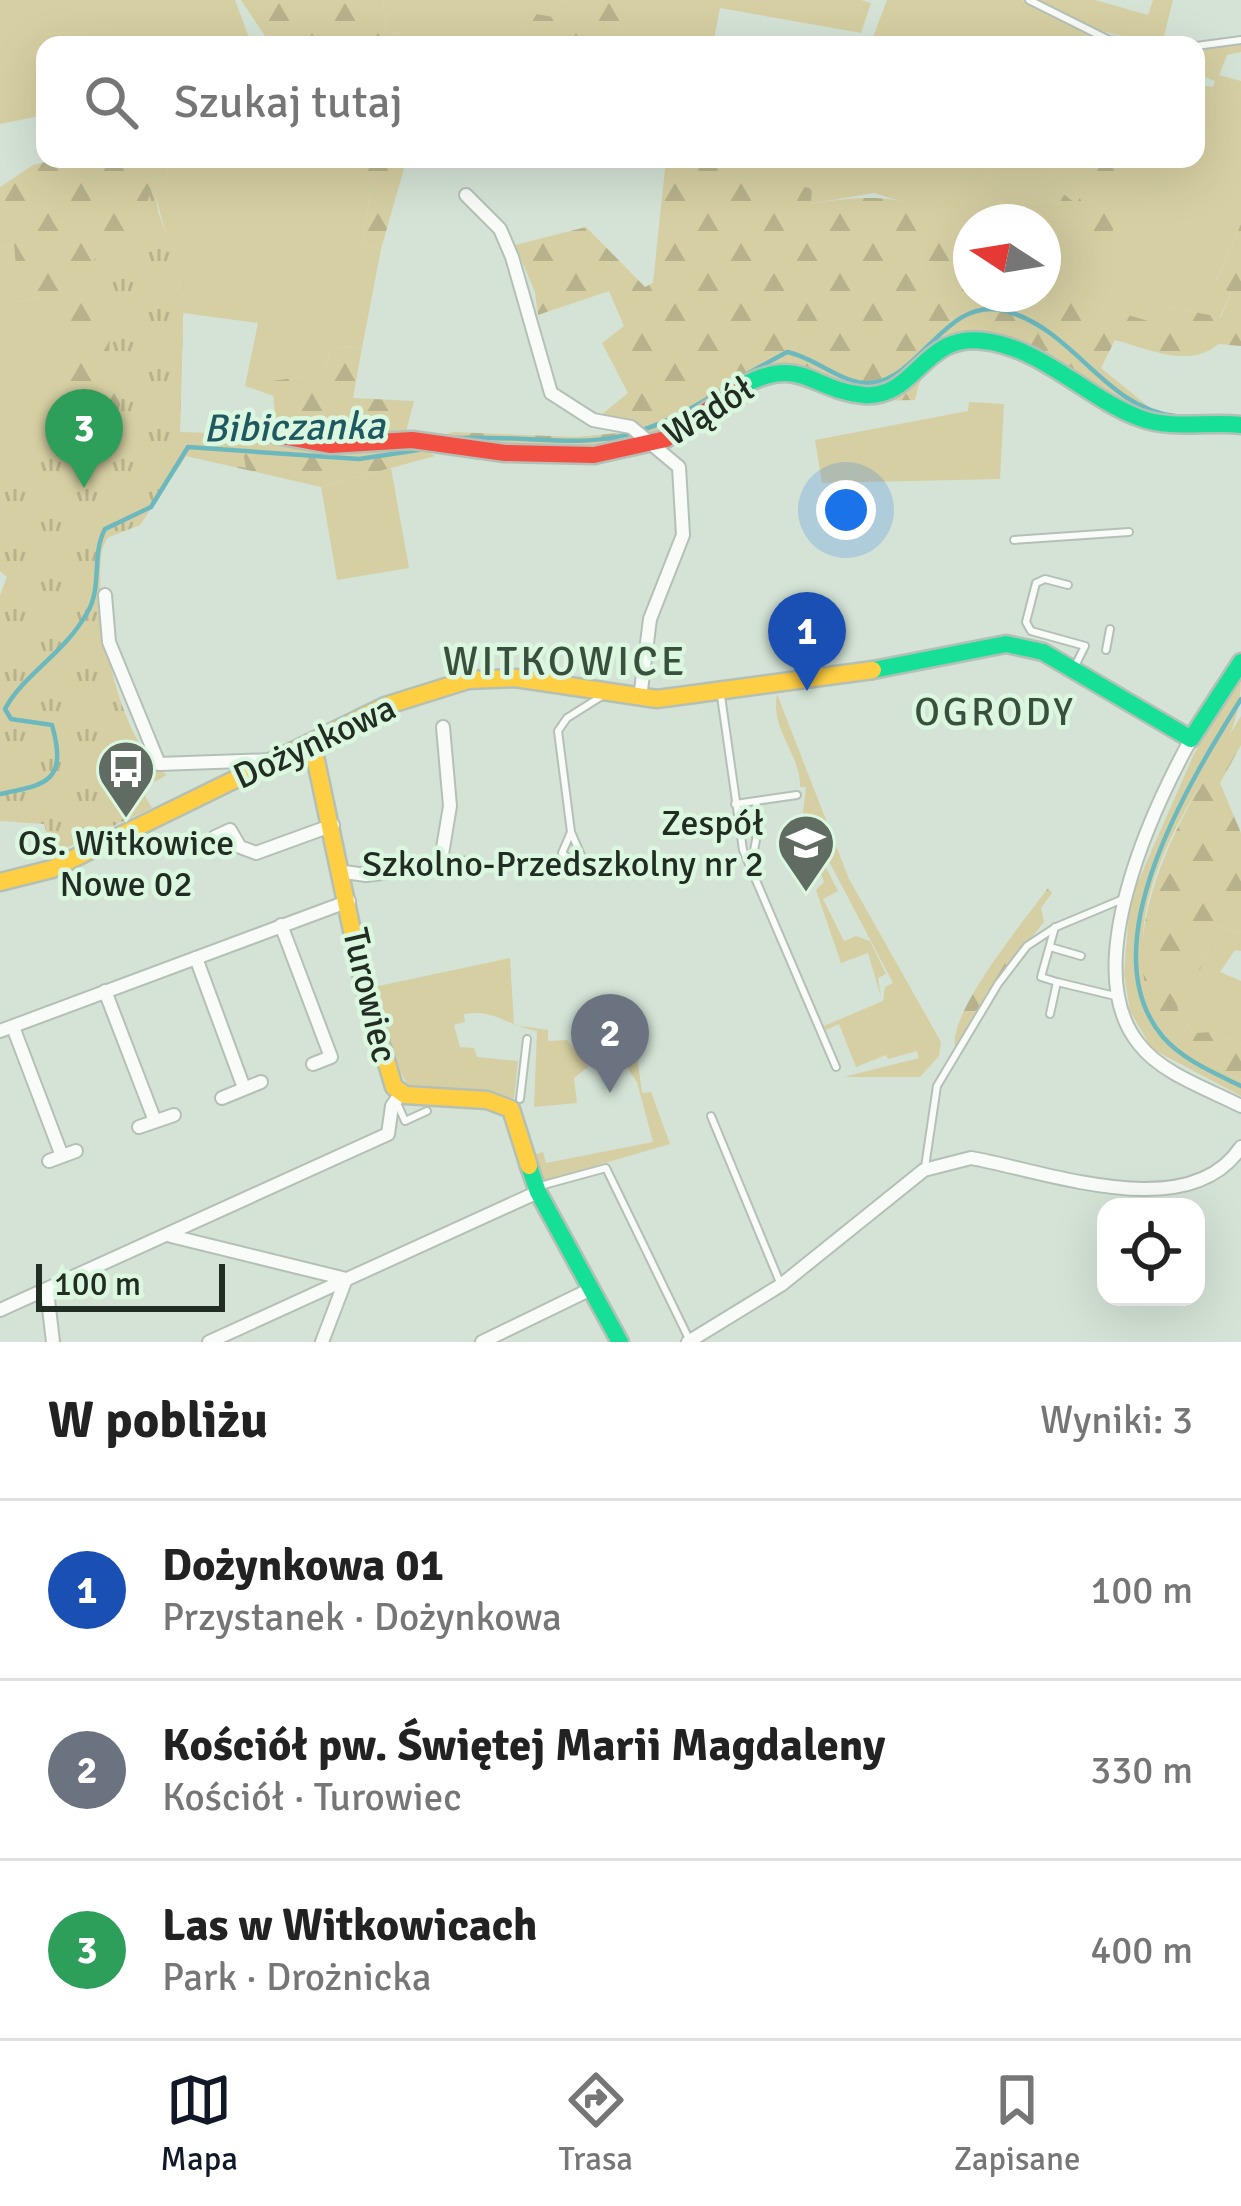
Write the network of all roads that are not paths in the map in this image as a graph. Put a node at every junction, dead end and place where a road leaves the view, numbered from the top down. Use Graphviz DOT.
graph roads {
  1 [pos="1029,0"];
  2 [pos="1101,36"];
  3 [pos="1241,40"];
  4 [pos="1205,45"];
  5 [pos="466,195"];
  6 [pos="1241,424"];
  7 [pos="276,435"];
  8 [pos="650,442"];
  9 [pos="1129,532"];
  10 [pos="1014,540"];
  11 [pos="1068,585"];
  12 [pos="105,595"];
  13 [pos="1110,628"];
  14 [pos="1106,650"];
  15 [pos="1241,662"];
  16 [pos="1075,668"];
  17 [pos="720,692"];
  18 [pos="604,694"];
  19 [pos="640,698"];
  20 [pos="443,727"];
  21 [pos="1190,739"];
  22 [pos="312,742"];
  23 [pos="272,760"];
  24 [pos="796,795"];
  25 [pos="756,802"];
  26 [pos="734,804"];
  27 [pos="334,824"];
  28 [pos="571,832"];
  29 [pos="215,837"];
  30 [pos="471,863"];
  31 [pos="440,866"];
  32 [pos="751,870"];
  33 [pos="344,872"];
  34 [pos="0,882"];
  35 [pos="1123,899"];
  36 [pos="350,901"];
  37 [pos="281,925"];
  38 [pos="1055,927"];
  39 [pos="1050,947"];
  40 [pos="1082,956"];
  41 [pos="196,958"];
  42 [pos="1057,982"];
  43 [pos="105,992"];
  44 [pos="1119,996"];
  45 [pos="1050,1014"];
  46 [pos="7,1029"];
  47 [pos="526,1039"];
  48 [pos="314,1064"];
  49 [pos="836,1067"];
  50 [pos="261,1082"];
  51 [pos="244,1088"];
  52 [pos="398,1097"];
  53 [pos="221,1098"];
  54 [pos="520,1099"];
  55 [pos="1241,1106"];
  56 [pos="427,1111"];
  57 [pos="174,1115"];
  58 [pos="711,1116"];
  59 [pos="154,1121"];
  60 [pos="139,1127"];
  61 [pos="1241,1147"];
  62 [pos="62,1156"];
  63 [pos="924,1170"];
  64 [pos="537,1190"];
  65 [pos="171,1236"];
  66 [pos="346,1279"];
  67 [pos="781,1285"];
  68 [pos="591,1289"];
  69 [pos="47,1291"];
  70 [pos="0,1310"];
  71 [pos="53,1342"];
  72 [pos="208,1342"];
  73 [pos="322,1342"];
  74 [pos="482,1342"];
  75 [pos="620,1342"];
  76 [pos="689,1342"];
  1 -- 2 [label="lane"];
  3 -- 4 [label="lane"];
  5 -- 8 [label="street"];
  6 -- 8 [label="street, Wądół"];
  7 -- 8 [label="street, Wądół"];
  8 -- 19 [label="street"];
  9 -- 10 [label="lane"];
  11 -- 16 [label="lane"];
  12 -- 23 [label="street"];
  13 -- 14 [label="lane"];
  15 -- 21 [label="street"];
  16 -- 17 [label="street, Dożynkowa"];
  16 -- 21 [label="street, Dożynkowa"];
  17 -- 19 [label="street, Dożynkowa"];
  17 -- 26 [label="lane"];
  18 -- 19 [label="street, Dożynkowa"];
  18 -- 22 [label="street, Dożynkowa"];
  18 -- 28 [label="lane"];
  20 -- 31 [label="street"];
  21 -- 35 [label="street"];
  22 -- 23 [label="street, Dożynkowa"];
  22 -- 27 [label="street, Turowiec"];
  23 -- 34 [label="street, Dożynkowa"];
  24 -- 25 [label="lane"];
  25 -- 26 [label="lane"];
  25 -- 32 [label="lane"];
  26 -- 32 [label="lane"];
  27 -- 29 [label="street"];
  27 -- 33 [label="street, Turowiec"];
  28 -- 28 [label="lane"];
  30 -- 31 [label="street"];
  31 -- 33 [label="street"];
  32 -- 49 [label="lane"];
  33 -- 36 [label="street, Turowiec"];
  35 -- 38 [label="lane"];
  35 -- 44 [label="street"];
  36 -- 37 [label="street"];
  36 -- 52 [label="street, Turowiec"];
  37 -- 41 [label="street"];
  37 -- 48 [label="street"];
  38 -- 39 [label="lane"];
  38 -- 63 [label="lane"];
  39 -- 40 [label="lane"];
  39 -- 42 [label="lane"];
  41 -- 43 [label="street"];
  41 -- 51 [label="street"];
  42 -- 44 [label="lane"];
  42 -- 45 [label="lane"];
  43 -- 46 [label="street"];
  43 -- 59 [label="street"];
  44 -- 55 [label="street"];
  46 -- 62 [label="street"];
  47 -- 54 [label="lane"];
  50 -- 51 [label="street"];
  51 -- 53 [label="street"];
  52 -- 56 [label="lane"];
  52 -- 64 [label="street, Turowiec"];
  52 -- 65 [label="street"];
  57 -- 59 [label="street"];
  58 -- 67 [label="lane"];
  59 -- 60 [label="street"];
  61 -- 63 [label="street"];
  63 -- 67 [label="street"];
  64 -- 66 [label="street"];
  64 -- 68 [label="street, Turowiec"];
  64 -- 76 [label="lane"];
  65 -- 66 [label="street"];
  65 -- 69 [label="street"];
  66 -- 72 [label="street"];
  66 -- 73 [label="street"];
  67 -- 76 [label="street"];
  68 -- 74 [label="street"];
  68 -- 75 [label="street, Turowiec"];
  69 -- 70 [label="street"];
  69 -- 71 [label="street"];
}
